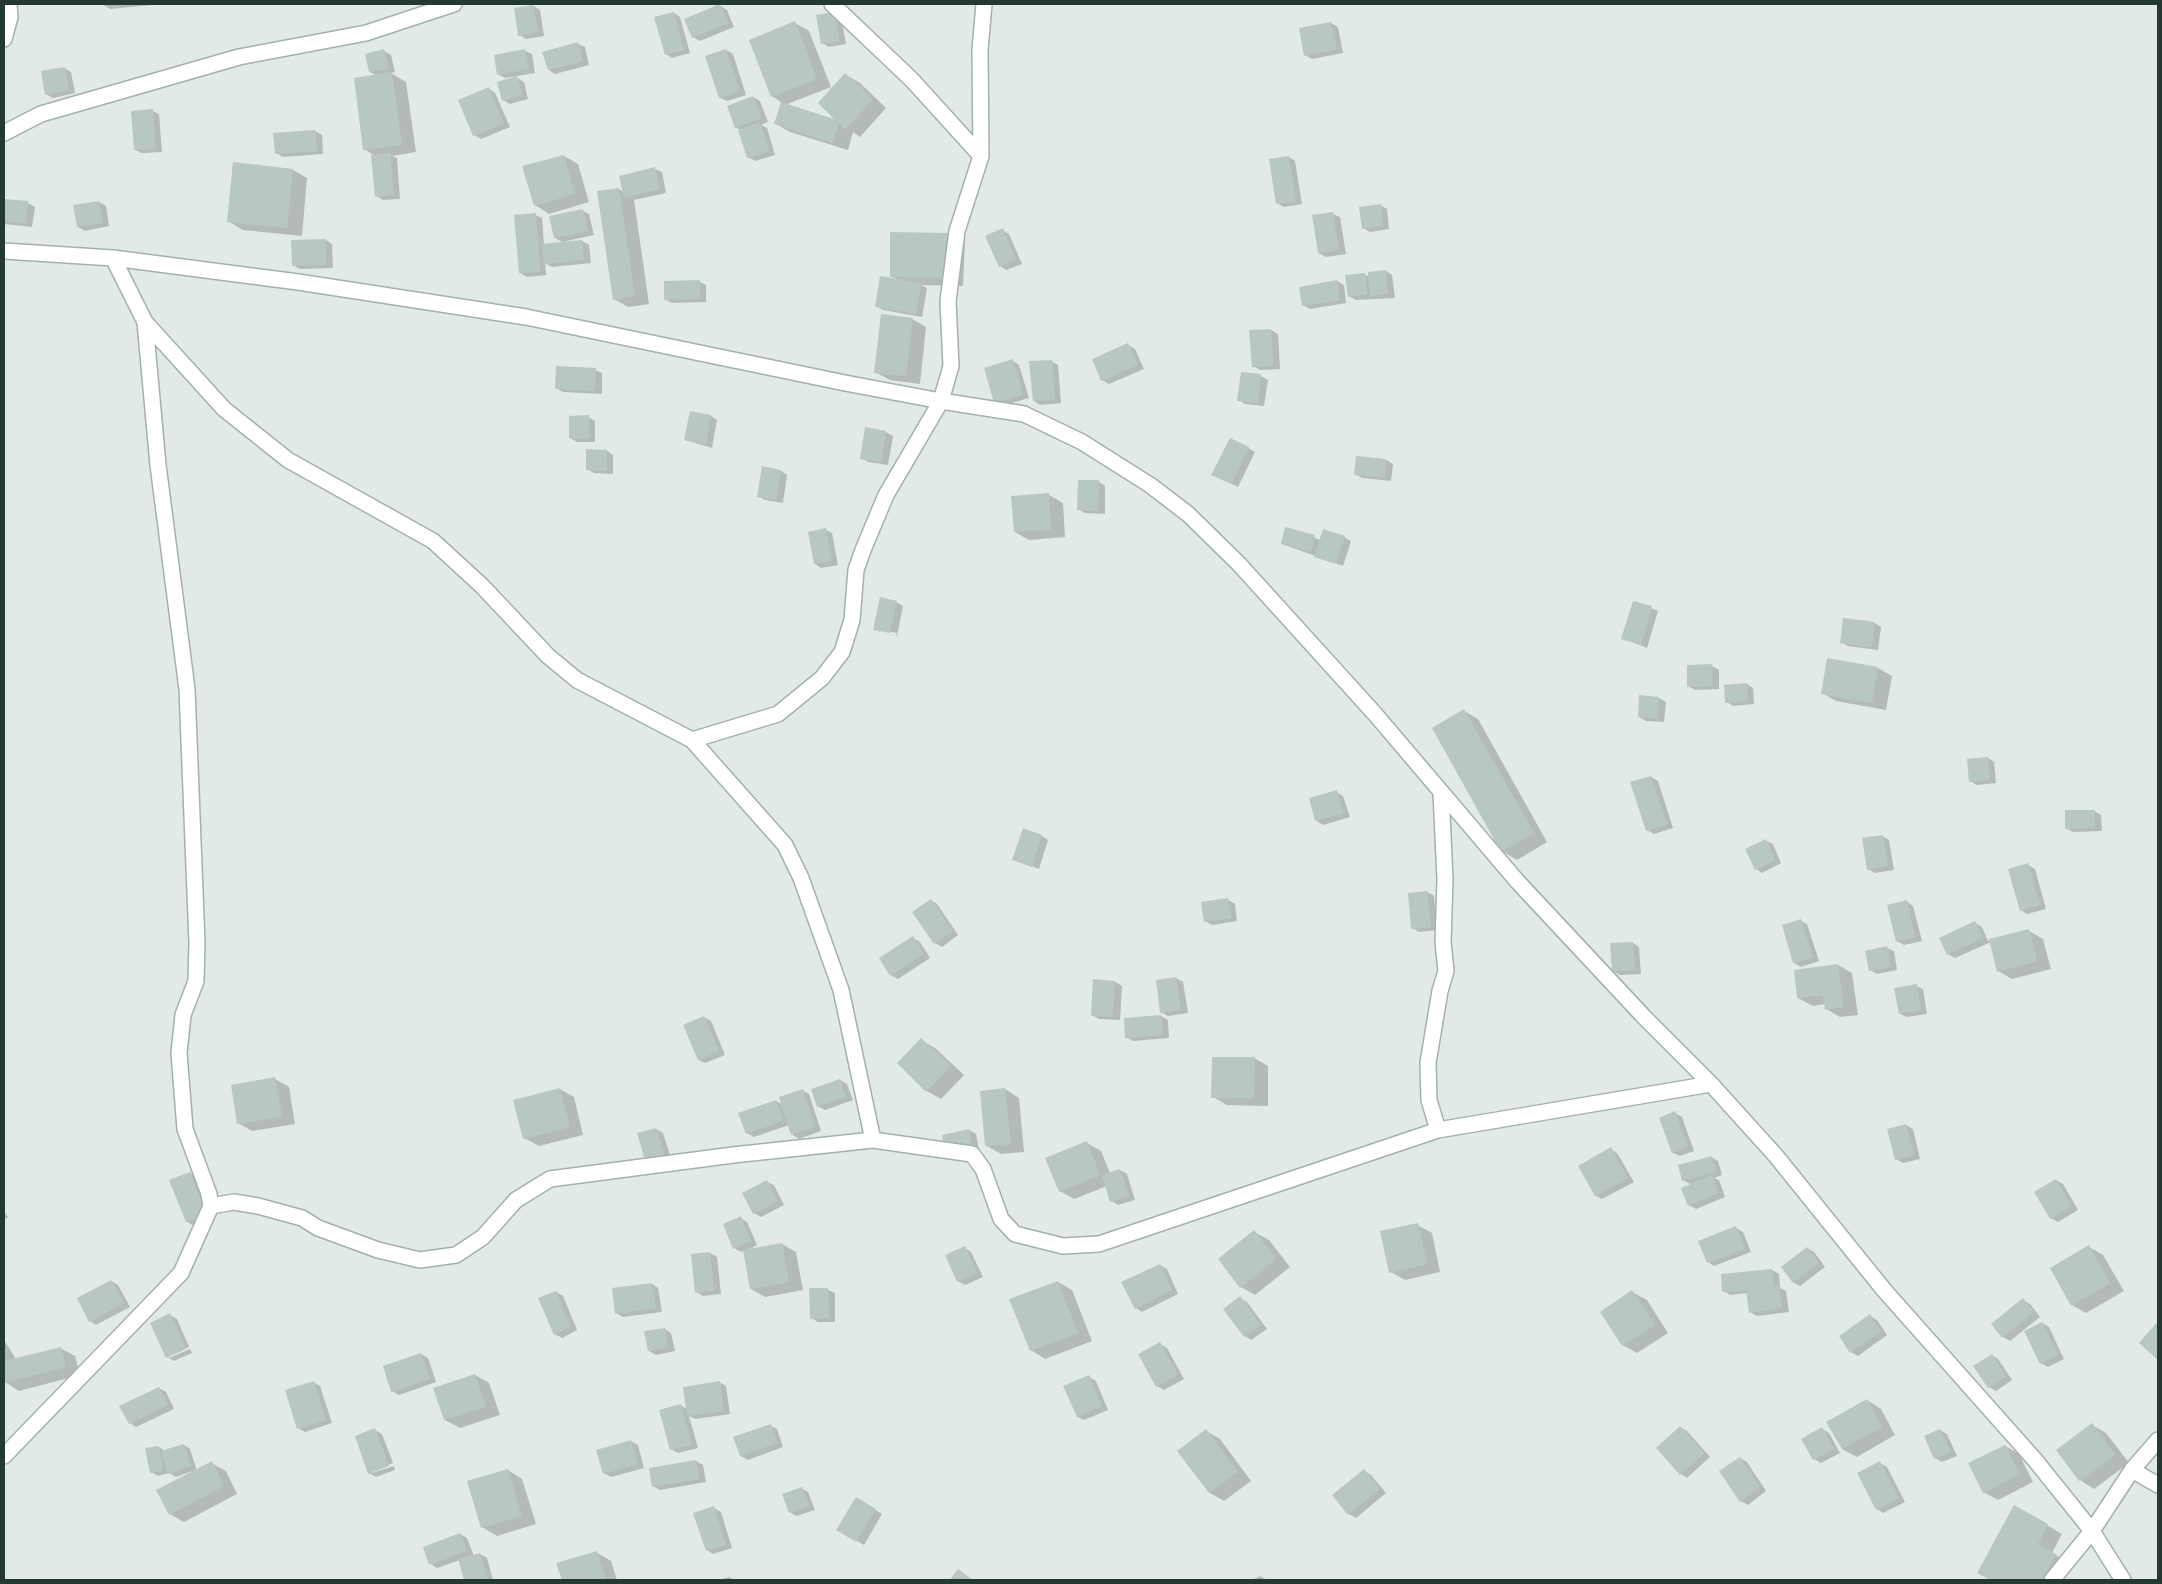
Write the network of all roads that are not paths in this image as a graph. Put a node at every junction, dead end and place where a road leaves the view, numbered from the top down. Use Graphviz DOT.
graph roads {
  1 [pos="9,4"];
  2 [pos="454,4"];
  3 [pos="832,4"];
  4 [pos="984,4"];
  5 [pos="4,39"];
  6 [pos="4,133"];
  7 [pos="981,156"];
  8 [pos="4,251"];
  9 [pos="113,258"];
  10 [pos="145,322"];
  11 [pos="941,401"];
  12 [pos="692,740"];
  13 [pos="1441,792"];
  14 [pos="1711,1084"];
  15 [pos="1438,1130"];
  16 [pos="873,1140"];
  17 [pos="211,1206"];
  18 [pos="2158,1440"];
  19 [pos="4,1456"];
  20 [pos="2132,1470"];
  21 [pos="2158,1485"];
  22 [pos="2092,1531"];
  23 [pos="2052,1580"];
  24 [pos="2123,1580"];
  1 -- 5 [label="street"];
  2 -- 6 [label="street"];
  3 -- 7 [label="street"];
  4 -- 7 [label="street"];
  7 -- 11 [label="street"];
  8 -- 9 [label="street"];
  9 -- 10 [label="street"];
  9 -- 11 [label="street"];
  10 -- 12 [label="street"];
  10 -- 17 [label="street"];
  11 -- 12 [label="street"];
  11 -- 13 [label="street"];
  12 -- 16 [label="street"];
  13 -- 14 [label="street"];
  13 -- 15 [label="street"];
  14 -- 15 [label="street"];
  14 -- 22 [label="street"];
  15 -- 16 [label="street"];
  16 -- 17 [label="street"];
  17 -- 19 [label="street"];
  18 -- 20 [label="street"];
  20 -- 21 [label="street"];
  20 -- 22 [label="street"];
  22 -- 23 [label="street"];
  22 -- 24 [label="street"];
}
